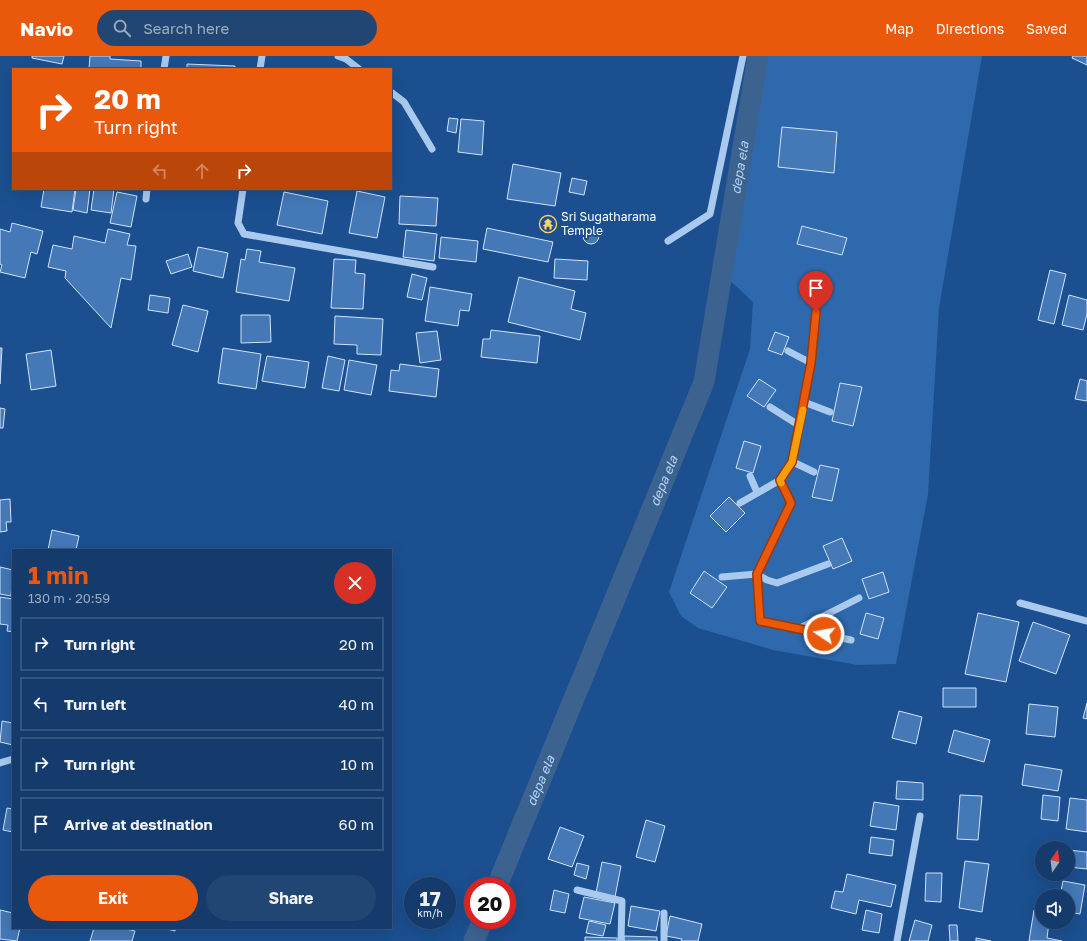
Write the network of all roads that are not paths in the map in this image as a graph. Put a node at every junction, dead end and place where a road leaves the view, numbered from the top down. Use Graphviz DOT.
graph roads {
  1 [pos="166,56"];
  2 [pos="262,56"];
  3 [pos="338,56"];
  4 [pos="743,56"];
  5 [pos="164,68"];
  6 [pos="260,68"];
  7 [pos="358,68"];
  8 [pos="392,93"];
  9 [pos="432,149"];
  10 [pos="147,190"];
  11 [pos="243,190"];
  12 [pos="146,199"];
  13 [pos="668,241"];
  14 [pos="433,267"];
  15 [pos="816,312"];
  16 [pos="788,351"];
  17 [pos="811,363"];
  18 [pos="804,402"];
  19 [pos="770,407"];
  20 [pos="830,412"];
  21 [pos="800,426"];
  22 [pos="792,462"];
  23 [pos="814,472"];
  24 [pos="750,476"];
  25 [pos="780,480"];
  26 [pos="758,492"];
  27 [pos="740,503"];
  28 [pos="828,564"];
  29 [pos="757,574"];
  30 [pos="722,578"];
  31 [pos="859,598"];
  32 [pos="1020,604"];
  33 [pos="1087,621"];
  34 [pos="798,629"];
  35 [pos="851,640"];
  36 [pos="12,759"];
  37 [pos="0,763"];
  38 [pos="920,816"];
  39 [pos="577,890"];
  40 [pos="664,913"];
  41 [pos="621,941"];
  42 [pos="664,941"];
  43 [pos="897,941"];
  1 -- 5 [label="street"];
  2 -- 6 [label="street"];
  3 -- 7 [label="street"];
  4 -- 13 [label="street"];
  8 -- 9 [label="street"];
  10 -- 12 [label="street"];
  11 -- 14 [label="street"];
  15 -- 17 [label="street"];
  16 -- 17 [label="street"];
  17 -- 18 [label="street"];
  18 -- 20 [label="street"];
  18 -- 21 [label="street"];
  19 -- 21 [label="street"];
  21 -- 22 [label="street"];
  22 -- 23 [label="street"];
  22 -- 25 [label="street"];
  24 -- 26 [label="street"];
  25 -- 26 [label="street"];
  25 -- 29 [label="street"];
  26 -- 27 [label="street"];
  28 -- 29 [label="street"];
  29 -- 30 [label="street"];
  29 -- 34 [label="street"];
  31 -- 34 [label="street"];
  32 -- 33 [label="street"];
  34 -- 35 [label="street"];
  36 -- 37 [label="street"];
  38 -- 43 [label="street"];
  39 -- 41 [label="street"];
  40 -- 42 [label="street"];
}
